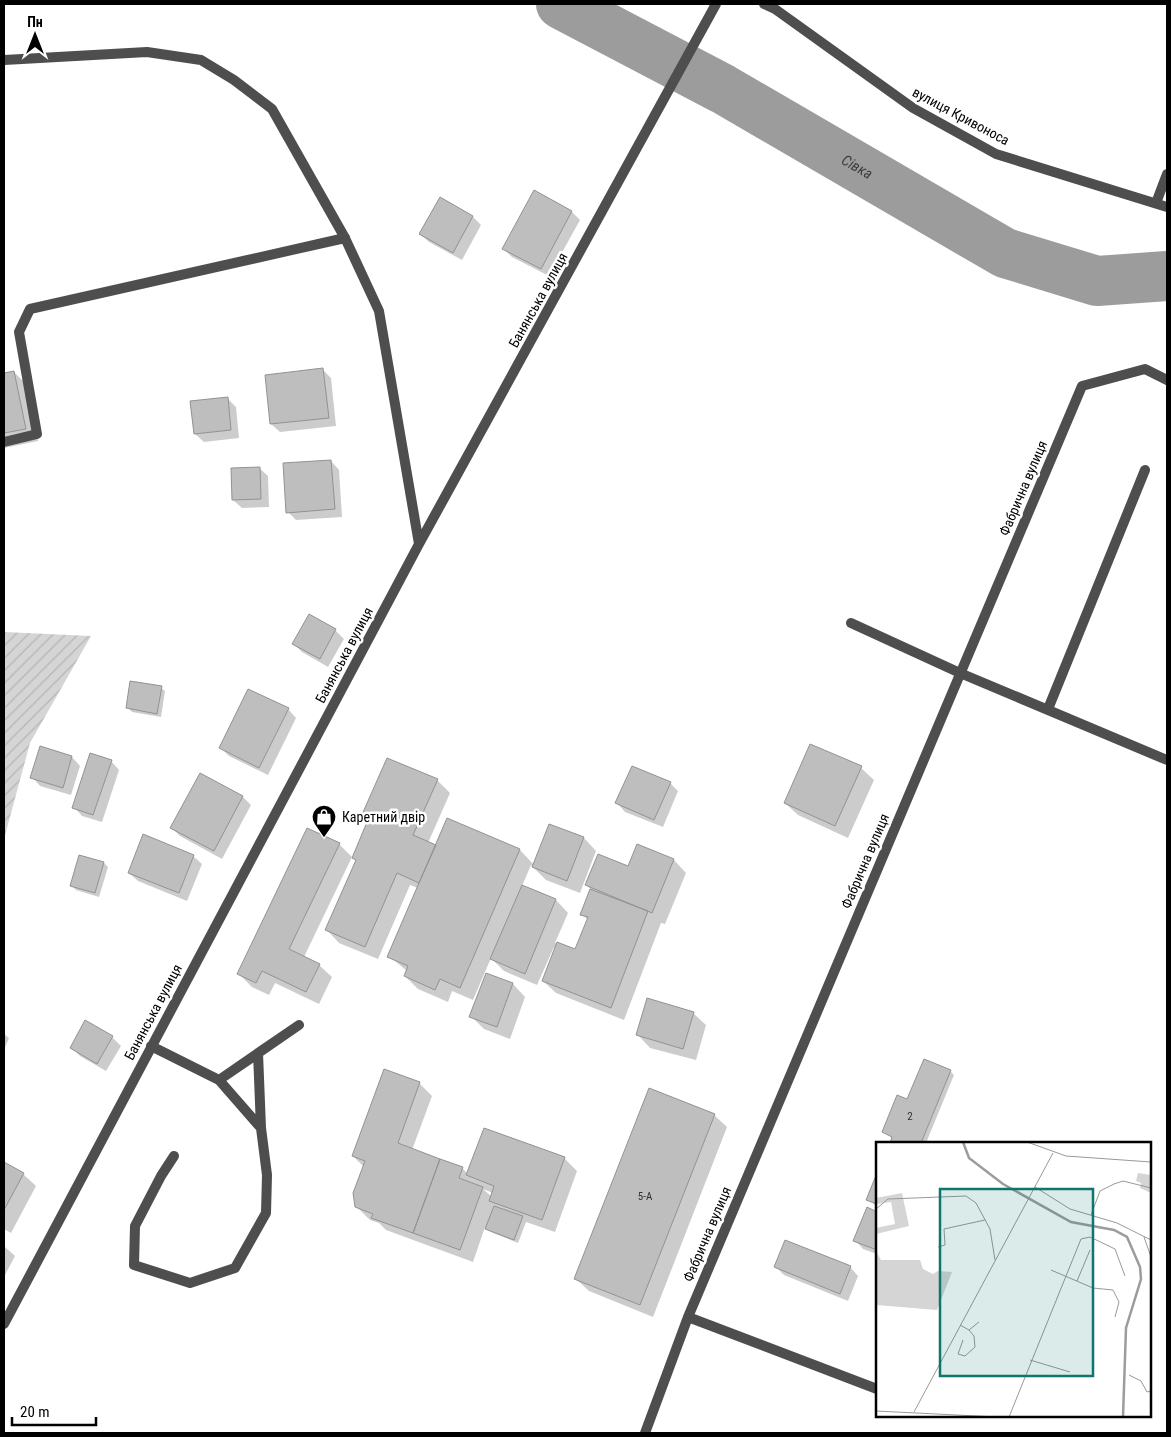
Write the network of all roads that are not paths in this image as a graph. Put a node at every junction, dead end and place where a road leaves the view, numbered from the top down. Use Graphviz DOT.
graph roads {
  1 [pos="716,4"];
  2 [pos="764,4"];
  3 [pos="4,60"];
  4 [pos="1167,174"];
  5 [pos="1156,203"];
  6 [pos="1167,207"];
  7 [pos="345,238"];
  8 [pos="1167,380"];
  9 [pos="4,442"];
  10 [pos="1145,470"];
  11 [pos="419,544"];
  12 [pos="851,623"];
  13 [pos="960,673"];
  14 [pos="1048,709"];
  15 [pos="1167,760"];
  16 [pos="299,1025"];
  17 [pos="151,1046"];
  18 [pos="258,1053"];
  19 [pos="219,1080"];
  20 [pos="261,1128"];
  21 [pos="174,1156"];
  22 [pos="688,1316"];
  23 [pos="4,1324"];
  24 [pos="876,1388"];
  25 [pos="645,1433"];
  1 -- 11 [label="street, Банянська вулиця"];
  2 -- 5 [label="street, вулиця Кривоноса"];
  3 -- 7 [label="street"];
  4 -- 5 [label="street"];
  5 -- 6 [label="street, вулиця Кривоноса"];
  7 -- 9 [label="street"];
  7 -- 11 [label="street"];
  8 -- 13 [label="street, Фабрична вулиця"];
  10 -- 14 [label="street"];
  11 -- 17 [label="street, Банянська вулиця"];
  12 -- 13 [label="street"];
  13 -- 14 [label="street"];
  13 -- 22 [label="street, Фабрична вулиця"];
  14 -- 15 [label="street"];
  16 -- 18 [label="street"];
  17 -- 19 [label="street"];
  17 -- 23 [label="street, Банянська вулиця"];
  18 -- 19 [label="street"];
  18 -- 20 [label="street"];
  19 -- 20 [label="street"];
  20 -- 21 [label="street"];
  22 -- 24 [label="street"];
  22 -- 25 [label="street, Фабрична вулиця"];
}
